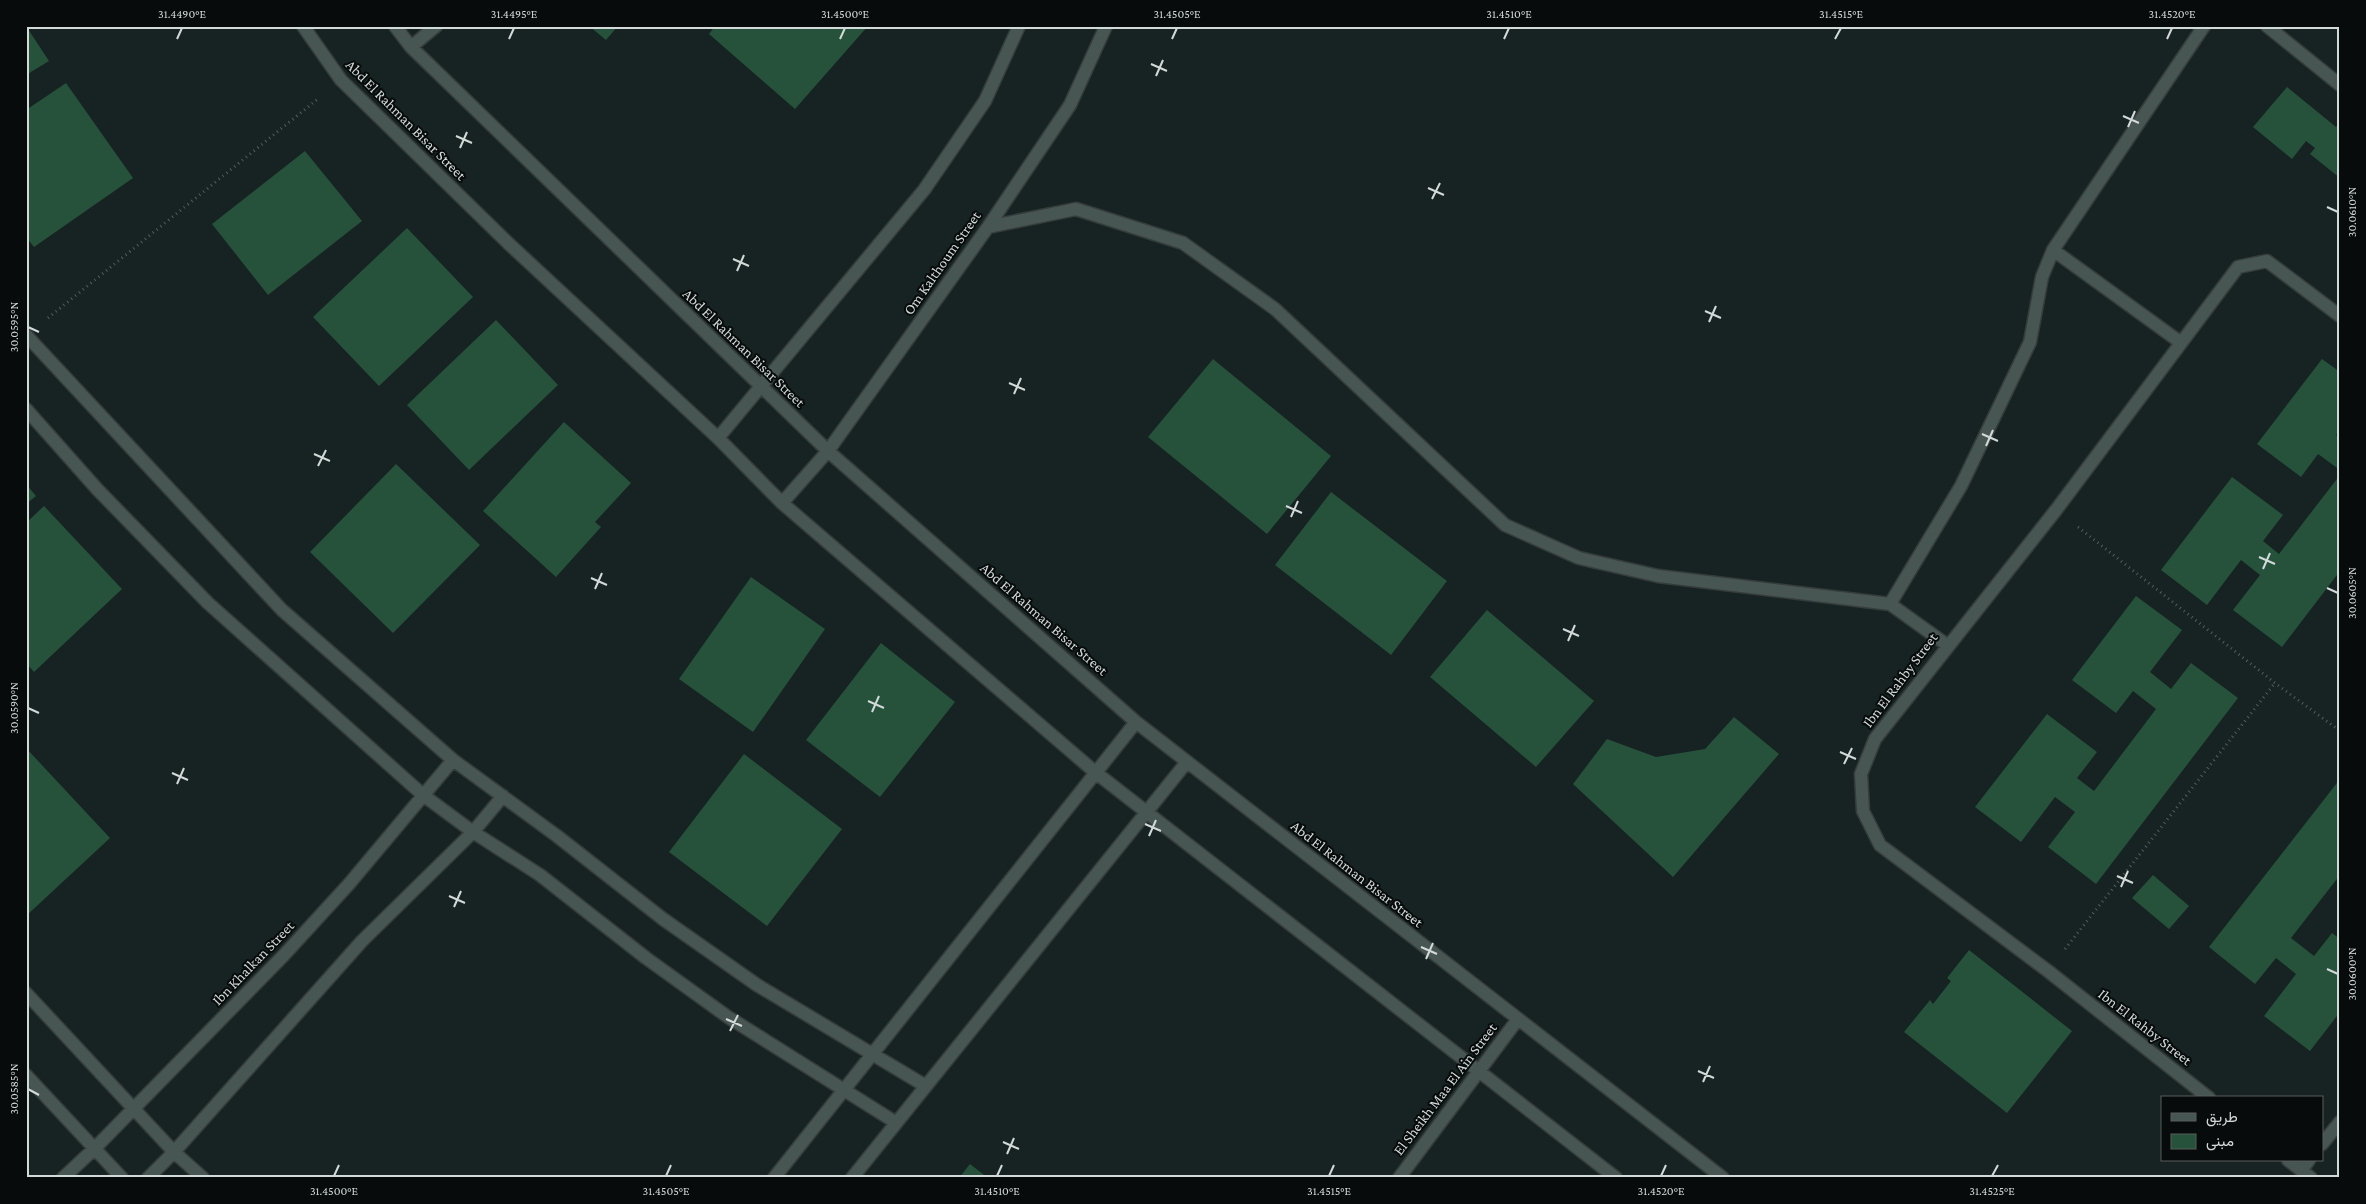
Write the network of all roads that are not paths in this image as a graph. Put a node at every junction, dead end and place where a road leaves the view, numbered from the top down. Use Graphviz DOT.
graph roads {
  1 [pos="303,26"];
  2 [pos="395,26"];
  3 [pos="436,26"];
  4 [pos="1019,26"];
  5 [pos="1106,26"];
  6 [pos="2204,26"];
  7 [pos="2267,26"];
  8 [pos="411,47"];
  9 [pos="2340,85"];
  10 [pos="988,227"];
  11 [pos="2053,250"];
  12 [pos="2340,316"];
  13 [pos="26,335"];
  14 [pos="2180,342"];
  15 [pos="760,387"];
  16 [pos="26,409"];
  17 [pos="718,438"];
  18 [pos="828,451"];
  19 [pos="782,503"];
  20 [pos="1890,604"];
  21 [pos="1947,645"];
  22 [pos="1136,722"];
  23 [pos="453,760"];
  24 [pos="1186,762"];
  25 [pos="1095,772"];
  26 [pos="423,795"];
  27 [pos="503,796"];
  28 [pos="1146,812"];
  29 [pos="473,832"];
  30 [pos="26,993"];
  31 [pos="1518,1020"];
  32 [pos="871,1054"];
  33 [pos="1480,1071"];
  34 [pos="26,1075"];
  35 [pos="924,1085"];
  36 [pos="844,1088"];
  37 [pos="2206,1096"];
  38 [pos="134,1107"];
  39 [pos="896,1122"];
  40 [pos="2340,1122"];
  41 [pos="2324,1142"];
  42 [pos="94,1150"];
  43 [pos="174,1152"];
  44 [pos="2292,1162"];
  45 [pos="2307,1169"];
  46 [pos="63,1178"];
  47 [pos="122,1178"];
  48 [pos="148,1178"];
  49 [pos="203,1178"];
  50 [pos="774,1178"];
  51 [pos="852,1178"];
  52 [pos="1399,1178"];
  53 [pos="1616,1178"];
  54 [pos="1723,1178"];
  1 -- 17 [label="street, Abd El Rahman Bisar Street"];
  2 -- 8 [label="street, Abd El Rahman Bisar Street"];
  3 -- 8 [label="street"];
  4 -- 15 [label="street"];
  5 -- 10 [label="street, Om Kalthoum Street"];
  6 -- 11 [label="street"];
  7 -- 9 [label="street"];
  8 -- 15 [label="street, Abd El Rahman Bisar Street"];
  10 -- 18 [label="street, Om Kalthoum Street"];
  10 -- 20 [label="street"];
  11 -- 14 [label="street"];
  11 -- 20 [label="street"];
  12 -- 14 [label="street, Ibn El Rahby Street"];
  13 -- 23 [label="street"];
  14 -- 21 [label="street, Ibn El Rahby Street"];
  15 -- 17 [label="street"];
  15 -- 18 [label="street, Abd El Rahman Bisar Street"];
  16 -- 26 [label="street"];
  17 -- 19 [label="street, Abd El Rahman Bisar Street"];
  18 -- 19 [label="street, Om Kalthoum Street"];
  18 -- 22 [label="street, Abd El Rahman Bisar Street"];
  19 -- 25 [label="street, Abd El Rahman Bisar Street"];
  20 -- 21 [label="street"];
  21 -- 37 [label="street, Ibn El Rahby Street"];
  22 -- 24 [label="street, Abd El Rahman Bisar Street"];
  22 -- 25 [label="street"];
  23 -- 26 [label="street, Ibn Khalkan Street"];
  23 -- 27 [label="street"];
  24 -- 28 [label="street"];
  24 -- 31 [label="street, Abd El Rahman Bisar Street"];
  25 -- 28 [label="street, Abd El Rahman Bisar Street"];
  25 -- 32 [label="street"];
  26 -- 29 [label="street"];
  26 -- 38 [label="street, Ibn Khalkan Street"];
  27 -- 29 [label="street"];
  27 -- 32 [label="street"];
  28 -- 33 [label="street, Abd El Rahman Bisar Street"];
  28 -- 35 [label="street"];
  29 -- 36 [label="street"];
  29 -- 43 [label="street"];
  30 -- 38 [label="street"];
  31 -- 33 [label="street, El Sheikh Maa El Ain Street"];
  31 -- 54 [label="street, Abd El Rahman Bisar Street"];
  32 -- 35 [label="street"];
  32 -- 36 [label="street"];
  33 -- 52 [label="street, El Sheikh Maa El Ain Street"];
  33 -- 53 [label="street, Abd El Rahman Bisar Street"];
  34 -- 42 [label="street"];
  35 -- 39 [label="street"];
  36 -- 39 [label="street"];
  36 -- 50 [label="street"];
  38 -- 42 [label="street, Ibn Khalkan Street"];
  38 -- 43 [label="street"];
  39 -- 51 [label="street"];
  40 -- 41 [label="street"];
  42 -- 46 [label="street, Ibn Khalkan Street"];
  42 -- 47 [label="street"];
  43 -- 48 [label="street"];
  43 -- 49 [label="street"];
  44 -- 45 [label="street"];
}
